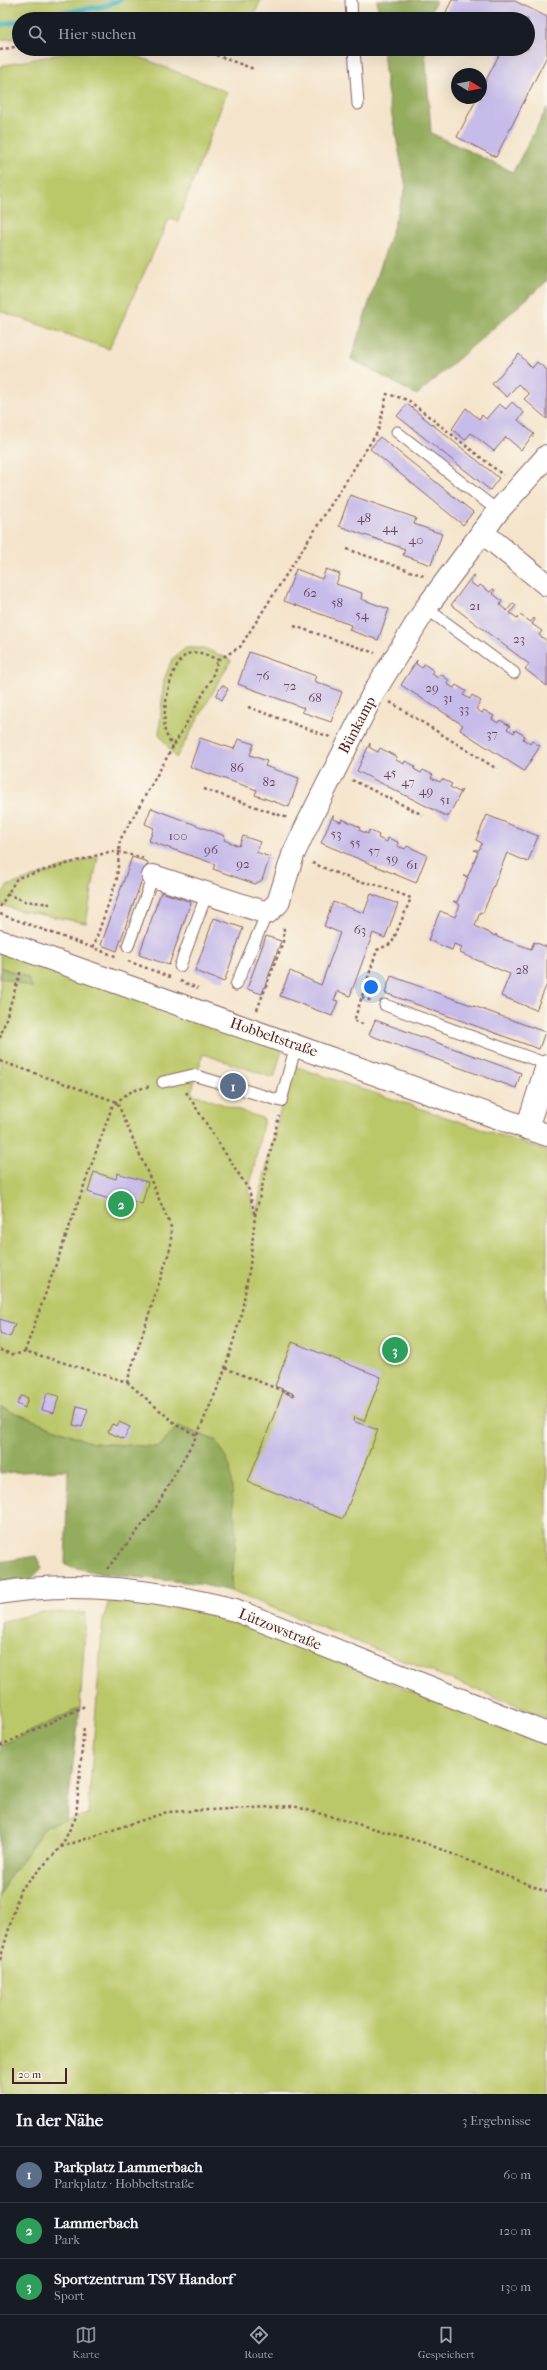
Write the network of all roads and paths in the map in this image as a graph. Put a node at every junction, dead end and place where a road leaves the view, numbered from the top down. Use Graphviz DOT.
graph roads {
  1 [pos="351,0"];
  2 [pos="352,12"];
  3 [pos="12,47"];
  4 [pos="0,50"];
  5 [pos="218,56"];
  6 [pos="355,56"];
  7 [pos="254,69"];
  8 [pos="358,104"];
  9 [pos="396,432"];
  10 [pos="547,456"];
  11 [pos="517,487"];
  12 [pos="498,511"];
  13 [pos="482,532"];
  14 [pos="347,549"];
  15 [pos="444,584"];
  16 [pos="547,585"];
  17 [pos="426,608"];
  18 [pos="294,626"];
  19 [pos="394,659"];
  20 [pos="218,660"];
  21 [pos="514,673"];
  22 [pos="374,692"];
  23 [pos="248,707"];
  24 [pos="346,743"];
  25 [pos="173,748"];
  26 [pos="497,769"];
  27 [pos="332,771"];
  28 [pos="204,789"];
  29 [pos="423,815"];
  30 [pos="307,824"];
  31 [pos="119,852"];
  32 [pos="293,855"];
  33 [pos="153,876"];
  34 [pos="207,893"];
  35 [pos="8,894"];
  36 [pos="50,904"];
  37 [pos="0,907"];
  38 [pos="272,908"];
  39 [pos="0,941"];
  40 [pos="128,946"];
  41 [pos="93,948"];
  42 [pos="26,951"];
  43 [pos="180,966"];
  44 [pos="236,985"];
  45 [pos="385,1005"];
  46 [pos="257,1010"];
  47 [pos="363,1024"];
  48 [pos="0,1038"];
  49 [pos="296,1045"];
  50 [pos="0,1061"];
  51 [pos="547,1065"];
  52 [pos="176,1078"];
  53 [pos="163,1082"];
  54 [pos="281,1101"];
  55 [pos="117,1102"];
  56 [pos="527,1128"];
  57 [pos="547,1135"];
  58 [pos="255,1216"];
  59 [pos="0,1350"];
  60 [pos="25,1351"];
  61 [pos="225,1368"];
  62 [pos="127,1382"];
  63 [pos="293,1395"];
  64 [pos="198,1435"];
  65 [pos="94,1587"];
  66 [pos="0,1593"];
  67 [pos="85,1706"];
  68 [pos="84,1726"];
  69 [pos="547,1734"];
  70 [pos="0,1746"];
  71 [pos="61,1847"];
  72 [pos="547,1892"];
  73 [pos="0,1960"];
  1 -- 2 [label="lane"];
  3 -- 4 [label="path"];
  5 -- 7 [label="path"];
  6 -- 8 [label="lane"];
  9 -- 12 [label="lane"];
  10 -- 11 [label="street, Bünkamp"];
  11 -- 12 [label="street, Bünkamp"];
  11 -- 20 [label="path"];
  12 -- 13 [label="street, Bünkamp"];
  13 -- 15 [label="street, Bünkamp"];
  13 -- 16 [label="street"];
  14 -- 15 [label="path"];
  15 -- 17 [label="street, Bünkamp"];
  17 -- 19 [label="street, Bünkamp"];
  17 -- 21 [label="lane"];
  18 -- 19 [label="path"];
  19 -- 22 [label="street, Bünkamp"];
  20 -- 25 [label="path"];
  20 -- 25 [label="path"];
  22 -- 24 [label="street, Bünkamp"];
  22 -- 26 [label="path"];
  23 -- 24 [label="path"];
  24 -- 27 [label="street, Bünkamp"];
  25 -- 31 [label="path"];
  27 -- 29 [label="path"];
  27 -- 30 [label="street, Bünkamp"];
  28 -- 30 [label="path"];
  30 -- 32 [label="street, Bünkamp"];
  31 -- 35 [label="path"];
  31 -- 41 [label="path"];
  32 -- 38 [label="street, Bünkamp"];
  32 -- 47 [label="path"];
  33 -- 34 [label="street"];
  33 -- 40 [label="lane"];
  34 -- 38 [label="street"];
  34 -- 43 [label="lane"];
  35 -- 36 [label="path"];
  35 -- 37 [label="path"];
  38 -- 44 [label="lane"];
  38 -- 46 [label="path"];
  39 -- 42 [label="street, Hobbeltstraße"];
  42 -- 48 [label="path"];
  42 -- 49 [label="street, Hobbeltstraße"];
  45 -- 51 [label="lane"];
  49 -- 54 [label="lane"];
  49 -- 56 [label="street, Hobbeltstraße"];
  50 -- 55 [label="path"];
  51 -- 56 [label="street"];
  52 -- 53 [label="lane"];
  52 -- 54 [label="lane"];
  52 -- 58 [label="path"];
  53 -- 55 [label="path"];
  54 -- 58 [label="path"];
  55 -- 60 [label="path"];
  55 -- 62 [label="path"];
  56 -- 57 [label="street, Hobbeltstraße"];
  58 -- 61 [label="path"];
  59 -- 60 [label="path"];
  60 -- 62 [label="path"];
  61 -- 63 [label="path"];
  61 -- 64 [label="path"];
  62 -- 64 [label="path"];
  64 -- 65 [label="path"];
  65 -- 66 [label="street, Lützowstraße"];
  65 -- 69 [label="street, Lützowstraße"];
  67 -- 70 [label="path"];
  68 -- 71 [label="path"];
  71 -- 72 [label="path"];
  71 -- 73 [label="path"];
}
